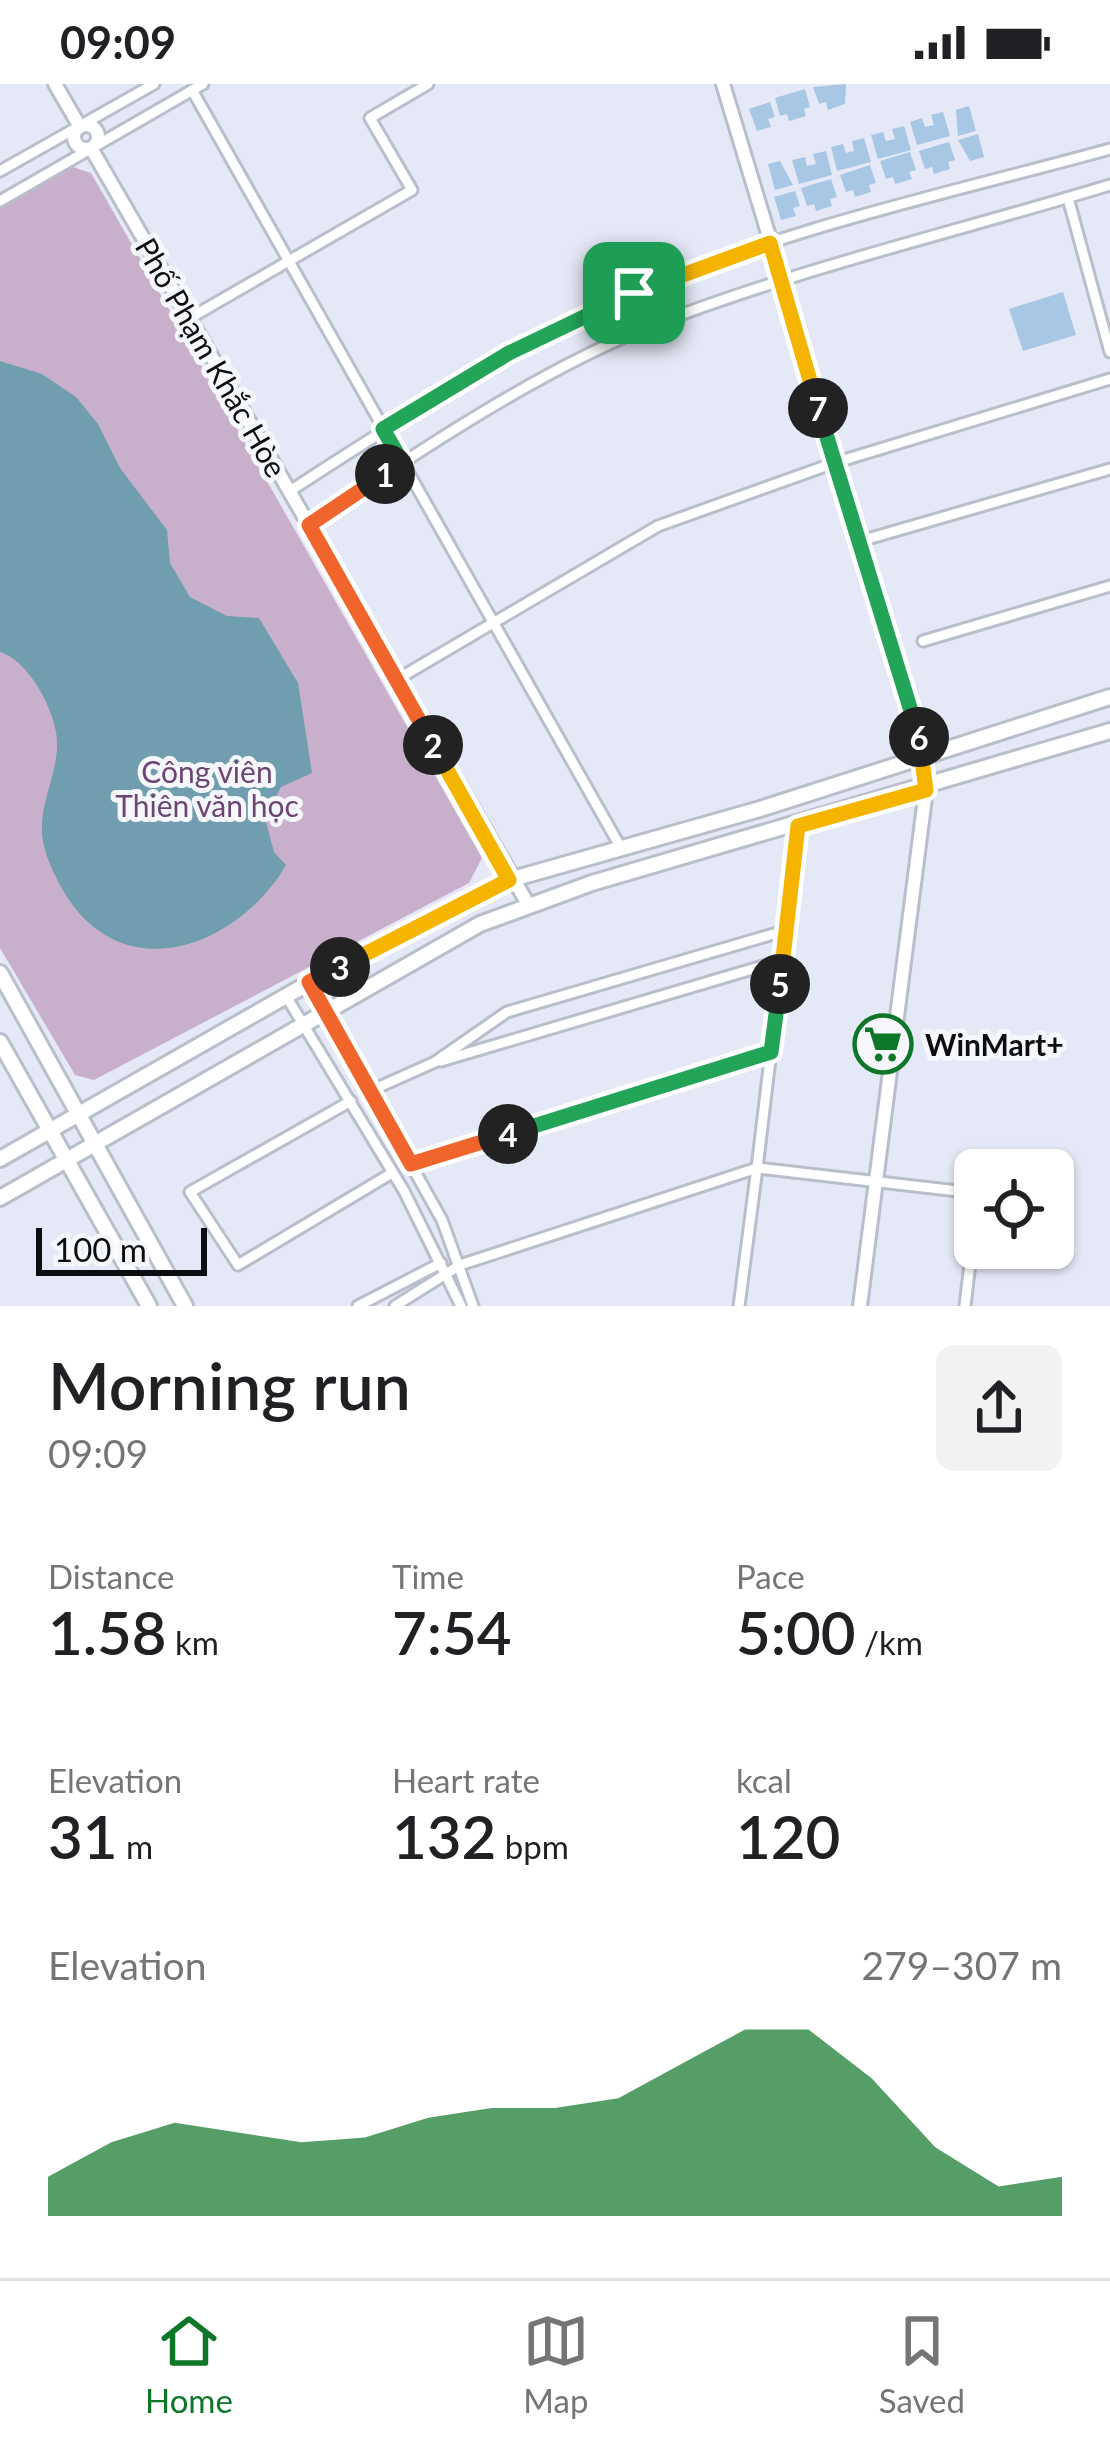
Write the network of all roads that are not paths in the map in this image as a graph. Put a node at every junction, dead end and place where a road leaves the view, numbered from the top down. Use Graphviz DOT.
graph roads {
  1 [pos="55,84"];
  2 [pos="154,84"];
  3 [pos="428,84"];
  4 [pos="723,84"];
  5 [pos="197,87"];
  6 [pos="80,127"];
  7 [pos="91,148"];
  8 [pos="1110,149"];
  9 [pos="0,171"];
  10 [pos="1110,185"];
  11 [pos="1068,198"];
  12 [pos="0,200"];
  13 [pos="770,243"];
  14 [pos="293,260"];
  15 [pos="780,279"];
  16 [pos="190,318"];
  17 [pos="1110,352"];
  18 [pos="1110,379"];
  19 [pos="383,429"];
  20 [pos="402,462"];
  21 [pos="834,463"];
  22 [pos="1110,469"];
  23 [pos="290,491"];
  24 [pos="309,525"];
  25 [pos="857,542"];
  26 [pos="1110,586"];
  27 [pos="494,623"];
  28 [pos="923,641"];
  29 [pos="396,680"];
  30 [pos="1110,697"];
  31 [pos="1110,731"];
  32 [pos="922,757"];
  33 [pos="926,790"];
  34 [pos="798,826"];
  35 [pos="621,848"];
  36 [pos="509,880"];
  37 [pos="528,904"];
  38 [pos="787,930"];
  39 [pos="783,960"];
  40 [pos="0,973"];
  41 [pos="309,982"];
  42 [pos="286,996"];
  43 [pos="323,1009"];
  44 [pos="302,1022"];
  45 [pos="0,1042"];
  46 [pos="771,1052"];
  47 [pos="435,1062"];
  48 [pos="370,1091"];
  49 [pos="351,1101"];
  50 [pos="76,1112"];
  51 [pos="50,1128"];
  52 [pos="96,1142"];
  53 [pos="0,1159"];
  54 [pos="68,1160"];
  55 [pos="411,1164"];
  56 [pos="757,1168"];
  57 [pos="392,1173"];
  58 [pos="875,1178"];
  59 [pos="954,1190"];
  60 [pos="0,1198"];
  61 [pos="441,1263"];
  62 [pos="460,1265"];
  63 [pos="969,1269"];
  64 [pos="447,1275"];
  65 [pos="149,1306"];
  66 [pos="185,1306"];
  67 [pos="358,1306"];
  68 [pos="395,1306"];
  69 [pos="461,1306"];
  70 [pos="473,1306"];
  71 [pos="739,1306"];
  72 [pos="860,1306"];
  73 [pos="965,1306"];
  1 -- 6 [label="street"];
  2 -- 6 [label="street"];
  3 -- 14 [label="street"];
  4 -- 13 [label="street"];
  5 -- 7 [label="street"];
  5 -- 14 [label="street"];
  6 -- 7 [label="street, Phố Phạm Khắc Hòe"];
  6 -- 9 [label="street"];
  7 -- 12 [label="street"];
  7 -- 16 [label="street, Phố Phạm Khắc Hòe"];
  8 -- 13 [label="street"];
  10 -- 11 [label="street"];
  11 -- 15 [label="street"];
  11 -- 17 [label="street"];
  13 -- 15 [label="street"];
  13 -- 19 [label="street"];
  14 -- 16 [label="street"];
  14 -- 19 [label="street"];
  15 -- 20 [label="street"];
  15 -- 21 [label="street"];
  16 -- 23 [label="street, Phố Phạm Khắc Hòe"];
  18 -- 21 [label="street"];
  19 -- 20 [label="street"];
  19 -- 23 [label="street"];
  20 -- 24 [label="street"];
  20 -- 27 [label="street"];
  21 -- 25 [label="street"];
  21 -- 27 [label="street"];
  22 -- 25 [label="street"];
  23 -- 24 [label="street, Phố Phạm Khắc Hòe"];
  24 -- 29 [label="street, Phố Phạm Khắc Hòe"];
  25 -- 32 [label="street"];
  26 -- 28 [label="street"];
  27 -- 29 [label="street"];
  27 -- 35 [label="street"];
  29 -- 36 [label="street, Phố Phạm Khắc Hòe"];
  30 -- 32 [label="main road"];
  31 -- 33 [label="main road"];
  32 -- 33 [label="street"];
  32 -- 35 [label="main road"];
  33 -- 34 [label="main road"];
  33 -- 58 [label="street"];
  34 -- 37 [label="main road"];
  34 -- 38 [label="street"];
  35 -- 36 [label="main road"];
  36 -- 37 [label="street, Phố Phạm Khắc Hòe"];
  36 -- 41 [label="main road"];
  37 -- 43 [label="main road"];
  38 -- 39 [label="street"];
  38 -- 47 [label="street"];
  39 -- 46 [label="street"];
  39 -- 47 [label="street"];
  40 -- 50 [label="main road"];
  41 -- 42 [label="main road"];
  41 -- 43 [label="street"];
  42 -- 44 [label="street"];
  42 -- 50 [label="main road"];
  43 -- 44 [label="main road"];
  43 -- 48 [label="street"];
  44 -- 49 [label="street"];
  44 -- 52 [label="main road"];
  45 -- 51 [label="main road"];
  46 -- 55 [label="street"];
  46 -- 56 [label="street"];
  47 -- 48 [label="street"];
  48 -- 55 [label="street"];
  49 -- 57 [label="street"];
  49 -- 57 [label="street"];
  50 -- 51 [label="main road"];
  50 -- 52 [label="main road"];
  51 -- 53 [label="main road"];
  51 -- 54 [label="main road"];
  52 -- 54 [label="main road"];
  52 -- 66 [label="main road"];
  54 -- 60 [label="main road"];
  54 -- 65 [label="main road"];
  55 -- 62 [label="street"];
  56 -- 58 [label="street"];
  56 -- 62 [label="street"];
  56 -- 71 [label="street"];
  57 -- 61 [label="street"];
  58 -- 59 [label="street"];
  58 -- 72 [label="street"];
  61 -- 64 [label="street"];
  61 -- 67 [label="street"];
  62 -- 64 [label="street"];
  62 -- 70 [label="street"];
  63 -- 73 [label="street"];
  64 -- 68 [label="street"];
  64 -- 69 [label="street"];
}
